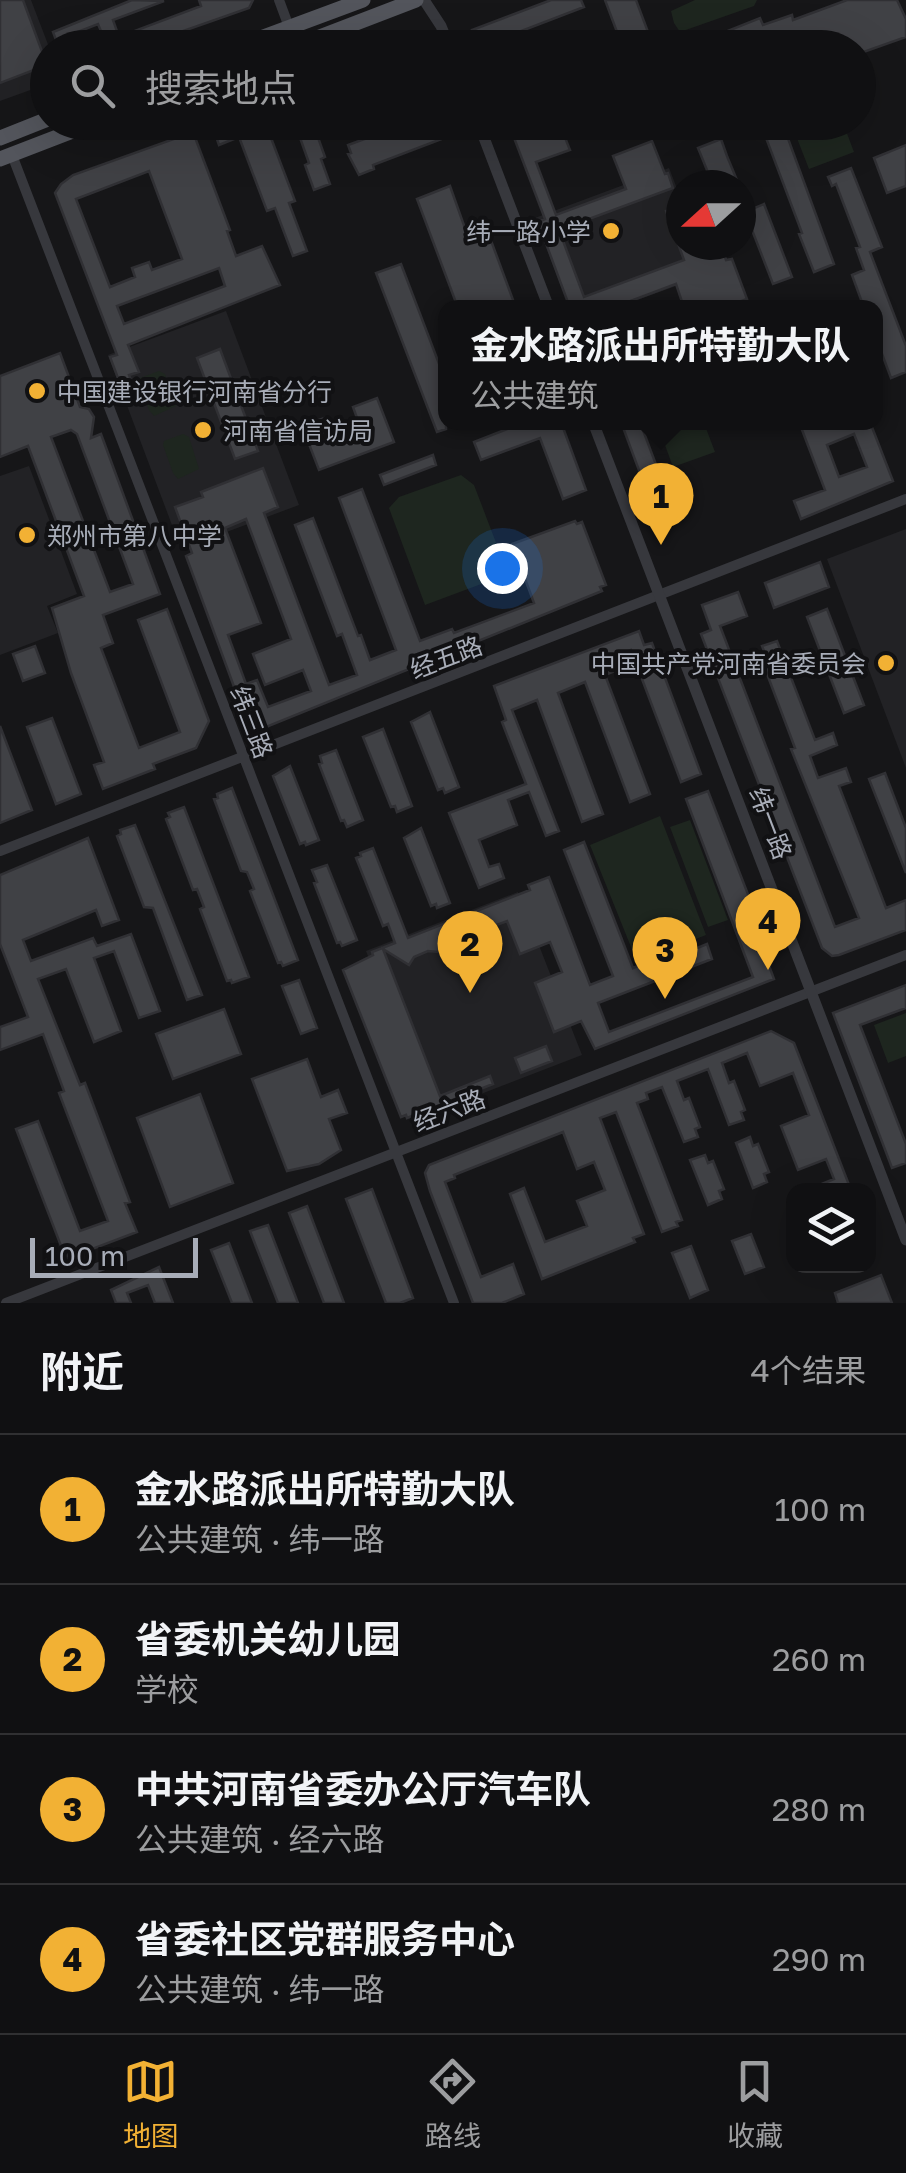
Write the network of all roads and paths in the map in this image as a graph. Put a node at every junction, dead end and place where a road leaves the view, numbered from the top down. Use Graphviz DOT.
graph roads {
  1 [pos="279,0"];
  2 [pos="363,0"];
  3 [pos="416,0"];
  4 [pos="424,0"];
  5 [pos="289,27"];
  6 [pos="281,30"];
  7 [pos="338,30"];
  8 [pos="443,30"];
  9 [pos="30,126"];
  10 [pos="0,138"];
  11 [pos="50,140"];
  12 [pos="485,140"];
  13 [pos="6,157"];
  14 [pos="546,300"];
  15 [pos="596,430"];
  16 [pos="906,500"];
  17 [pos="659,596"];
  18 [pos="244,756"];
  19 [pos="0,851"];
  20 [pos="906,954"];
  21 [pos="811,991"];
  22 [pos="396,1152"];
  23 [pos="906,1240"];
  24 [pos="6,1303"];
  25 [pos="454,1303"];
  1 -- 5 [label="street"];
  2 -- 5 [label="main road"];
  3 -- 7 [label="main road"];
  4 -- 8 [label="street"];
  5 -- 6 [label="main road"];
  9 -- 10 [label="main road"];
  11 -- 13 [label="main road"];
  12 -- 14 [label="street"];
  13 -- 18 [label="street, 纬三路"];
  15 -- 17 [label="street, 纬一路"];
  16 -- 17 [label="street, 经五路"];
  17 -- 18 [label="street, 经五路"];
  17 -- 21 [label="street, 纬一路"];
  18 -- 19 [label="street, 经五路"];
  18 -- 22 [label="street, 纬三路"];
  20 -- 21 [label="street, 经六路"];
  21 -- 22 [label="street, 经六路"];
  21 -- 23 [label="street, 纬一路"];
  22 -- 24 [label="street, 经六路"];
  22 -- 25 [label="street, 纬三路"];
}
